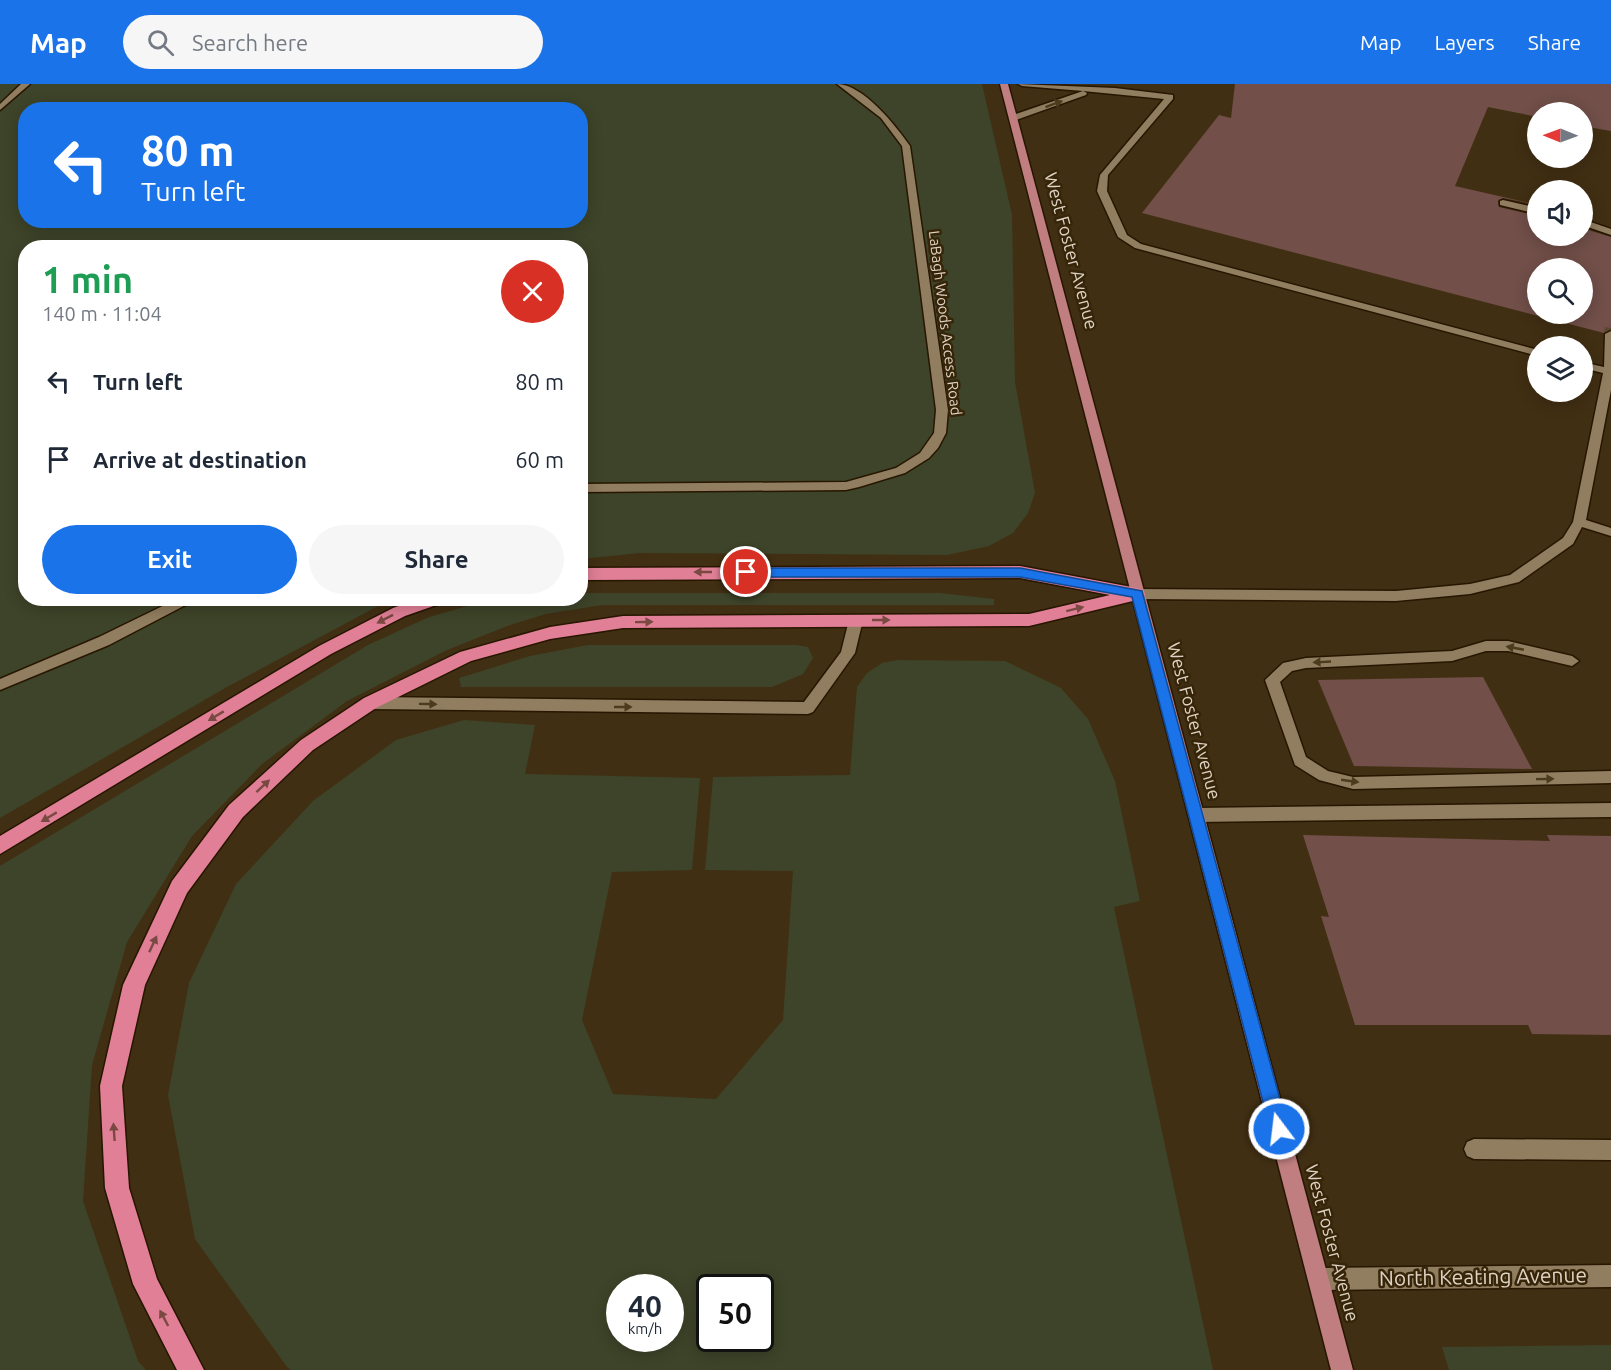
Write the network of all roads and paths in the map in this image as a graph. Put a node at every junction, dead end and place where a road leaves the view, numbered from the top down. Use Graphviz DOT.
graph roads {
  1 [pos="26,84"];
  2 [pos="841,84"];
  3 [pos="1004,84"];
  4 [pos="1022,84"];
  5 [pos="1095,90"];
  6 [pos="0,108"];
  7 [pos="1013,118"];
  8 [pos="1503,203"];
  9 [pos="1527,208"];
  10 [pos="1593,226"];
  11 [pos="1611,232"];
  12 [pos="1610,334"];
  13 [pos="1527,349"];
  14 [pos="1593,368"];
  15 [pos="1610,372"];
  16 [pos="588,488"];
  17 [pos="1579,522"];
  18 [pos="1611,532"];
  19 [pos="588,573"];
  20 [pos="1137,594"];
  21 [pos="176,606"];
  22 [pos="416,606"];
  23 [pos="856,620"];
  24 [pos="1572,661"];
  25 [pos="0,685"];
  26 [pos="370,703"];
  27 [pos="1611,777"];
  28 [pos="1611,810"];
  29 [pos="1196,815"];
  30 [pos="0,846"];
  31 [pos="1474,1149"];
  32 [pos="1611,1150"];
  33 [pos="1611,1276"];
  34 [pos="1319,1279"];
  35 [pos="192,1370"];
  36 [pos="1342,1370"];
  1 -- 6 [label="street"];
  2 -- 16 [label="street, LaBagh Woods Access Road"];
  3 -- 7 [label="main road, West Foster Avenue"];
  4 -- 5 [label="street"];
  7 -- 5 [label="street, one-way"];
  5 -- 13 [label="street"];
  7 -- 20 [label="main road, West Foster Avenue"];
  8 -- 9 [label="street"];
  10 -- 11 [label="street"];
  12 -- 15 [label="street"];
  14 -- 15 [label="street"];
  15 -- 17 [label="street"];
  17 -- 18 [label="street"];
  17 -- 20 [label="street"];
  20 -- 19 [label="highway, one-way"];
  23 -- 20 [label="highway, one-way"];
  20 -- 29 [label="main road, West Foster Avenue"];
  21 -- 25 [label="street"];
  22 -- 30 [label="highway, one-way"];
  26 -- 23 [label="highway, one-way"];
  26 -- 23 [label="street, one-way"];
  24 -- 27 [label="street, one-way"];
  35 -- 26 [label="highway, one-way"];
  28 -- 29 [label="street"];
  29 -- 34 [label="main road, West Foster Avenue"];
  31 -- 32 [label="street"];
  33 -- 34 [label="street, North Keating Avenue"];
  34 -- 36 [label="main road, West Foster Avenue"];
}
